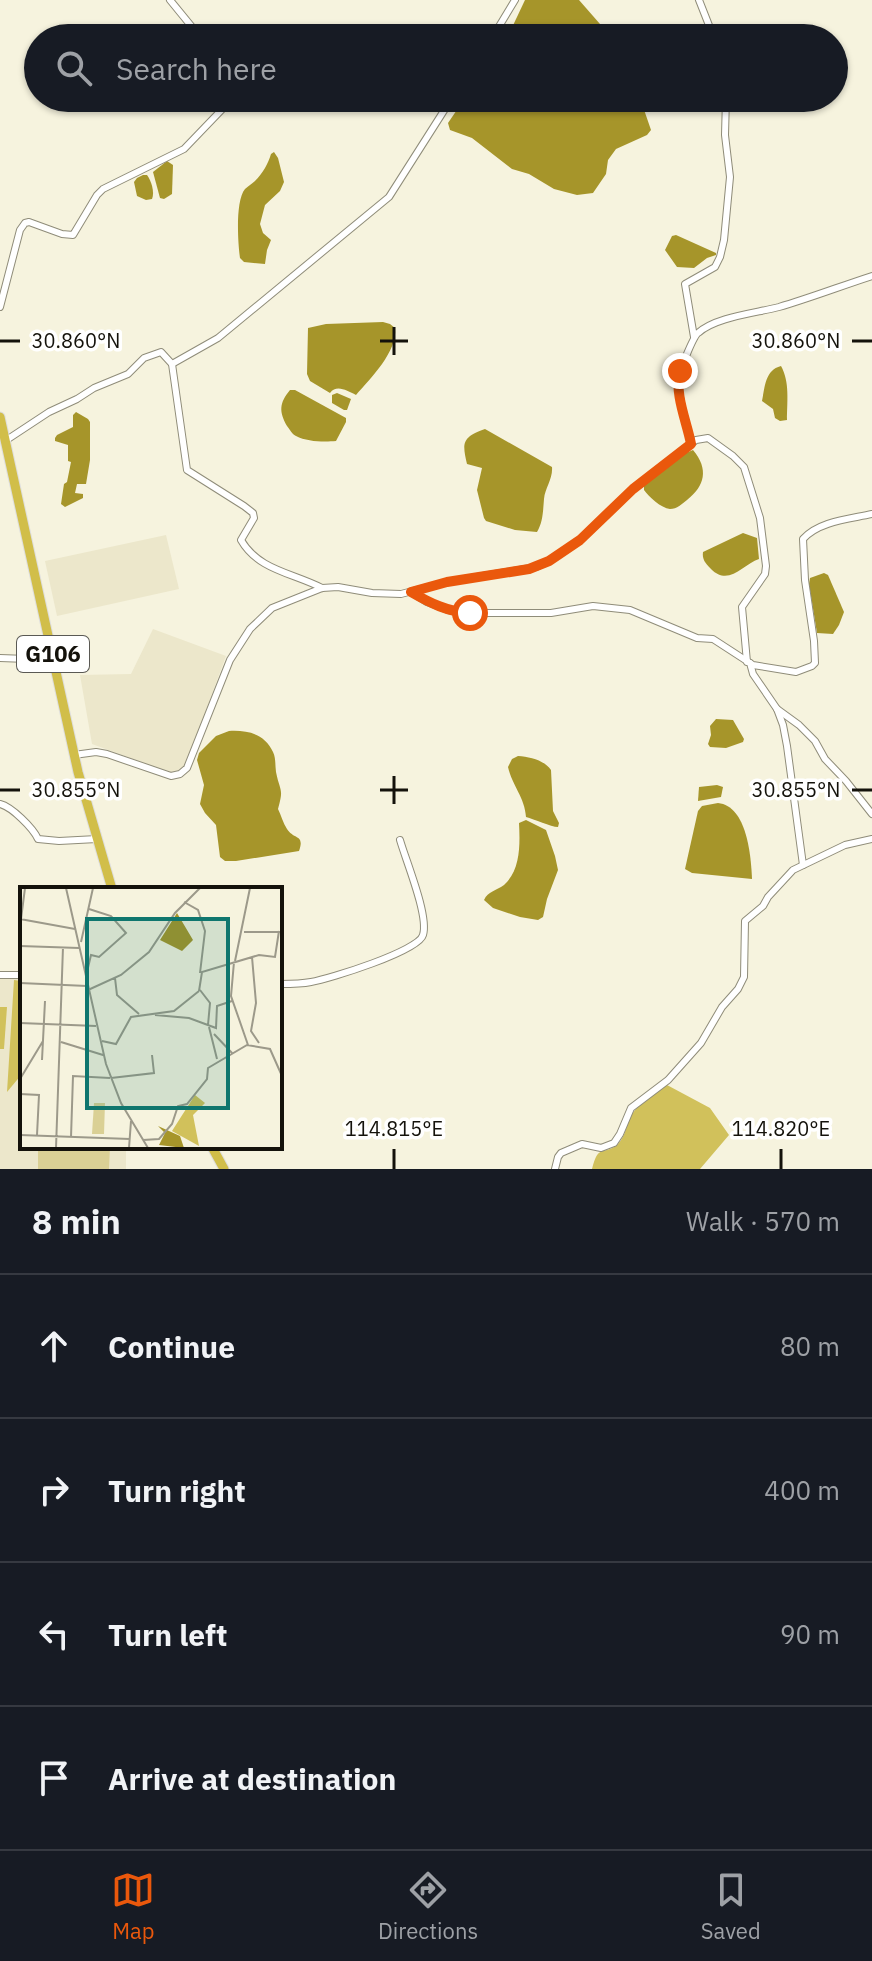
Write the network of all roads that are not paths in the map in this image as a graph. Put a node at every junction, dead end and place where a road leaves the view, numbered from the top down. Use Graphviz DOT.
graph roads {
  1 [pos="170,0"];
  2 [pos="515,0"];
  3 [pos="699,0"];
  4 [pos="190,24"];
  5 [pos="502,24"];
  6 [pos="708,24"];
  7 [pos="220,112"];
  8 [pos="443,112"];
  9 [pos="726,112"];
  10 [pos="872,276"];
  11 [pos="0,307"];
  12 [pos="694,337"];
  13 [pos="172,364"];
  14 [pos="0,417"];
  15 [pos="5,441"];
  16 [pos="691,444"];
  17 [pos="872,514"];
  18 [pos="322,588"];
  19 [pos="411,592"];
  20 [pos="0,658"];
  21 [pos="54,660"];
  22 [pos="748,662"];
  23 [pos="777,709"];
  24 [pos="74,755"];
  25 [pos="0,804"];
  26 [pos="872,814"];
  27 [pos="97,839"];
  28 [pos="872,839"];
  29 [pos="400,840"];
  30 [pos="803,865"];
  31 [pos="111,887"];
  32 [pos="282,984"];
  33 [pos="213,1149"];
  34 [pos="224,1169"];
  35 [pos="555,1169"];
  1 -- 4 [label="street"];
  2 -- 5 [label="street"];
  3 -- 6 [label="street"];
  7 -- 11 [label="street"];
  8 -- 13 [label="street"];
  9 -- 12 [label="street"];
  10 -- 12 [label="street"];
  12 -- 16 [label="street"];
  13 -- 15 [label="street"];
  13 -- 18 [label="street"];
  14 -- 15 [label="highway, G106"];
  15 -- 21 [label="highway, G106"];
  16 -- 19 [label="street"];
  16 -- 22 [label="street"];
  17 -- 22 [label="street"];
  18 -- 19 [label="street"];
  18 -- 24 [label="street"];
  19 -- 22 [label="street"];
  20 -- 21 [label="street"];
  21 -- 24 [label="highway, G106"];
  22 -- 23 [label="street"];
  23 -- 26 [label="street"];
  23 -- 30 [label="street"];
  24 -- 27 [label="highway, G106"];
  25 -- 27 [label="street"];
  27 -- 31 [label="highway, G106"];
  28 -- 30 [label="street"];
  29 -- 32 [label="street"];
  30 -- 35 [label="street"];
  33 -- 34 [label="highway"];
}
